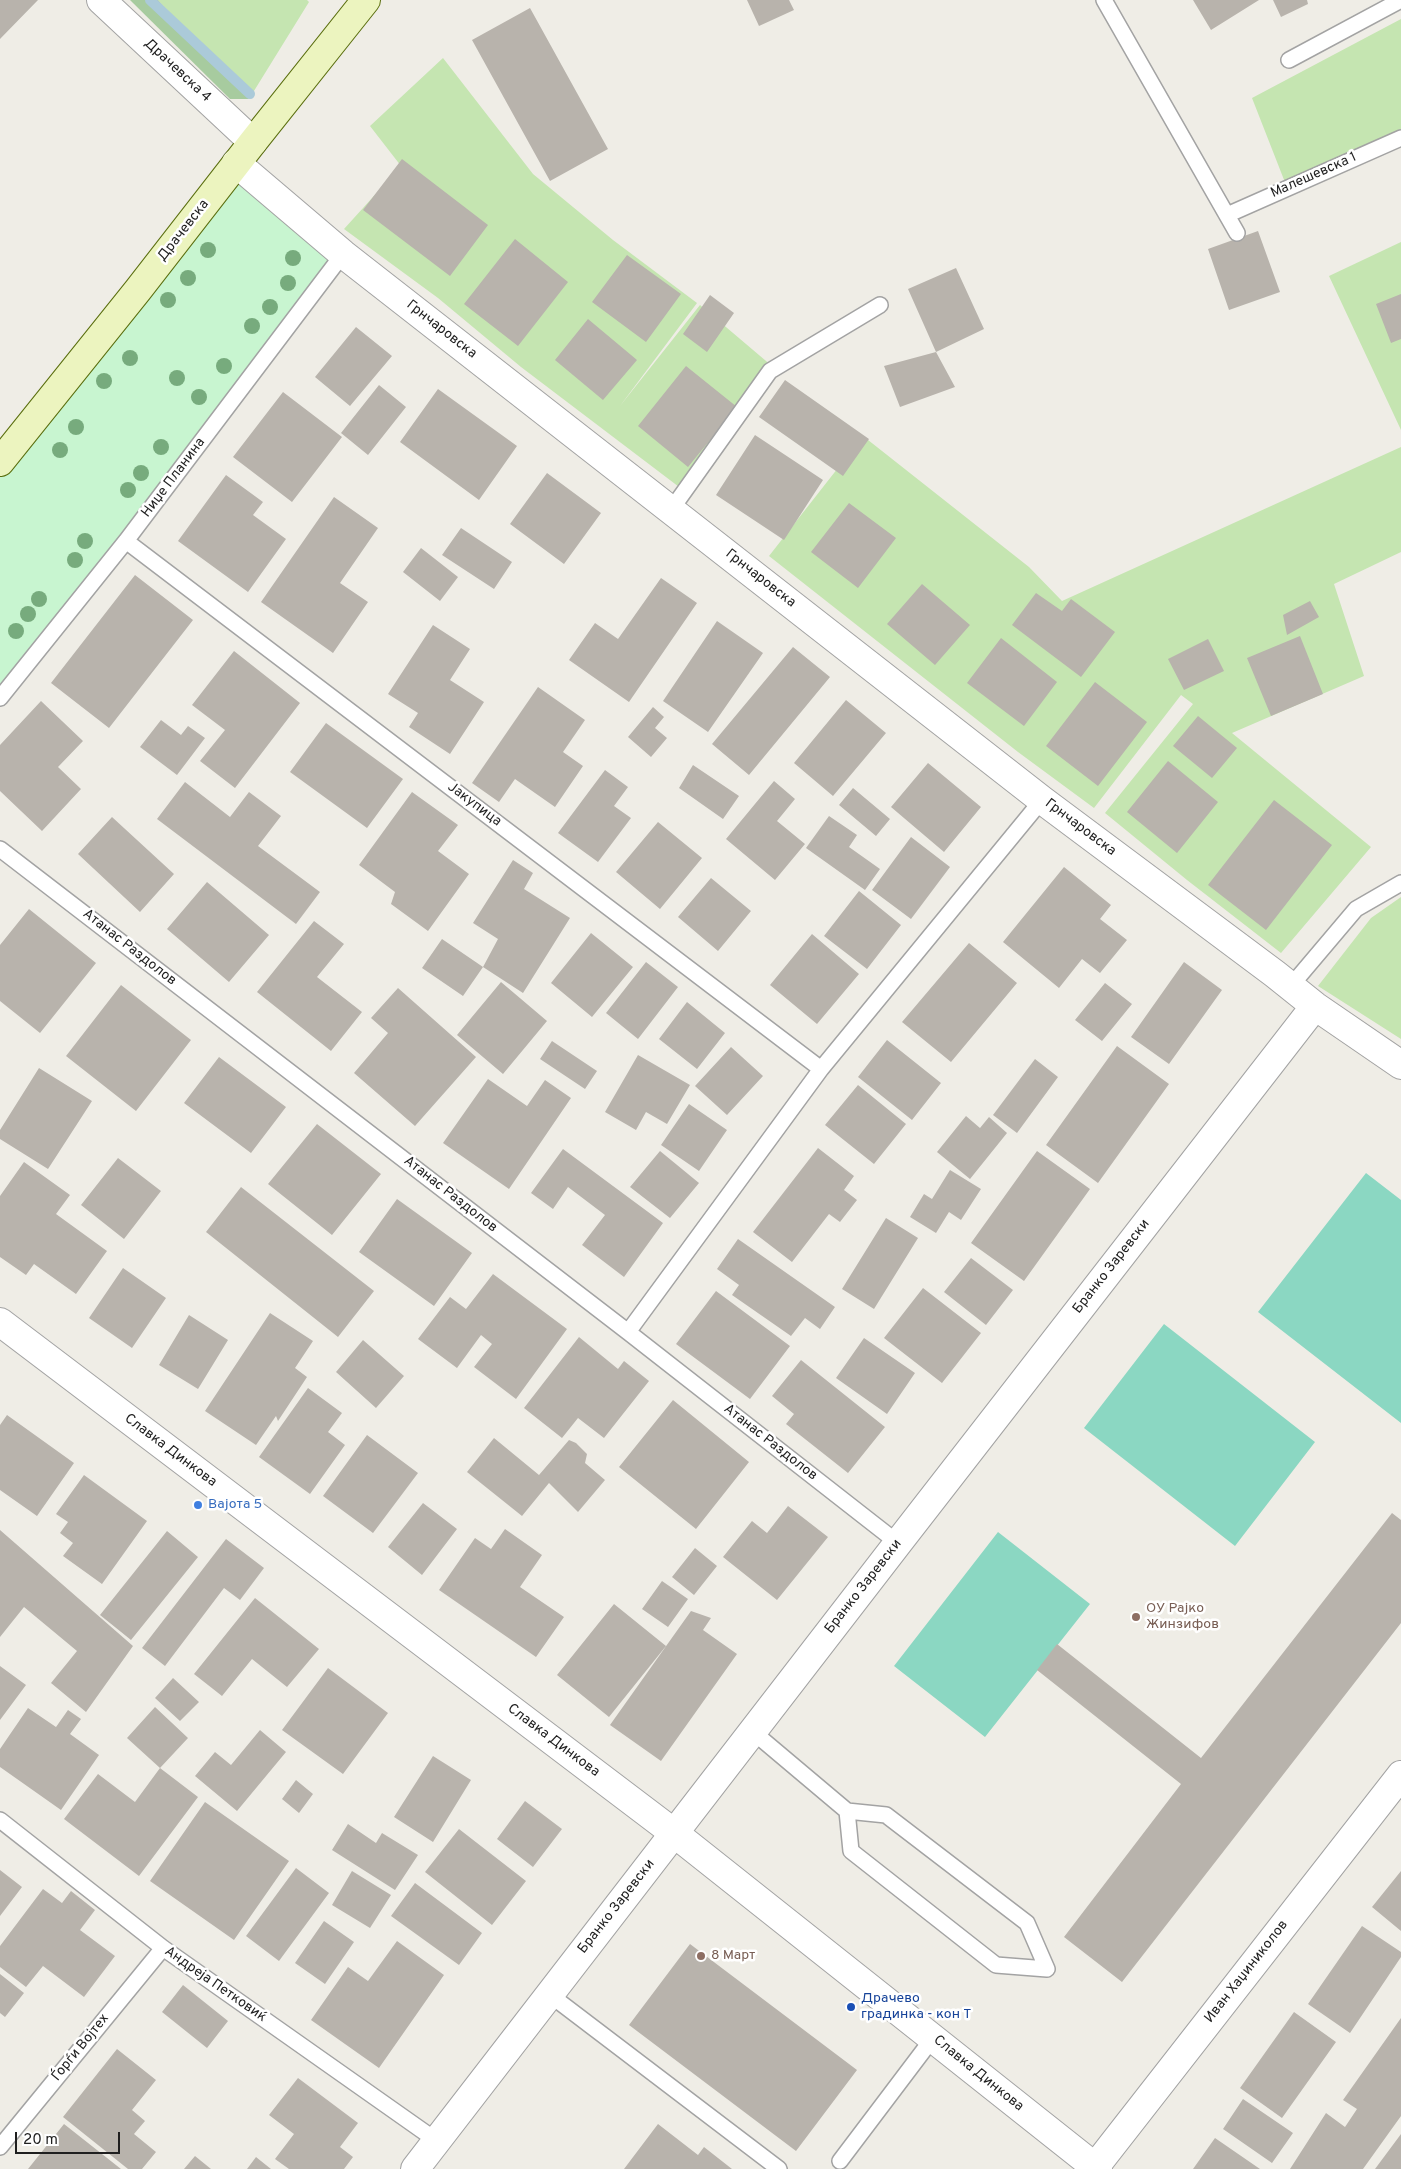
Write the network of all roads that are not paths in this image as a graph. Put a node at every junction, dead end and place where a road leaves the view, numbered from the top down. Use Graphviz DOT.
graph roads {
  1 [pos="101,0"];
  2 [pos="366,0"];
  3 [pos="1104,0"];
  4 [pos="1401,0"];
  5 [pos="1290,60"];
  6 [pos="1401,138"];
  7 [pos="244,152"];
  8 [pos="1227,215"];
  9 [pos="1237,233"];
  10 [pos="343,254"];
  11 [pos="880,305"];
  12 [pos="0,462"];
  13 [pos="671,510"];
  14 [pos="126,541"];
  15 [pos="0,698"];
  16 [pos="1042,800"];
  17 [pos="0,849"];
  18 [pos="1401,883"];
  19 [pos="1290,987"];
  20 [pos="1315,1006"];
  21 [pos="1396,1056"];
  22 [pos="821,1069"];
  23 [pos="0,1322"];
  24 [pos="628,1332"];
  25 [pos="898,1543"];
  26 [pos="752,1731"];
  27 [pos="1401,1775"];
  28 [pos="847,1811"];
  29 [pos="0,1820"];
  30 [pos="674,1833"];
  31 [pos="163,1948"];
  32 [pos="549,1994"];
  33 [pos="933,2038"];
  34 [pos="437,2141"];
  35 [pos="0,2147"];
  36 [pos="840,2161"];
  37 [pos="1096,2168"];
  38 [pos="415,2169"];
  39 [pos="779,2169"];
  1 -- 7 [label="street, Драчевска 4"];
  2 -- 7 [label="main road, Драчевска"];
  3 -- 8 [label="lane"];
  4 -- 5 [label="lane"];
  6 -- 8 [label="lane, Малешевска 1"];
  7 -- 10 [label="street, Грнчаровска"];
  7 -- 12 [label="main road, Драчевска"];
  8 -- 9 [label="lane"];
  10 -- 13 [label="street, Грнчаровска"];
  10 -- 14 [label="lane, Ниџе Планина"];
  11 -- 13 [label="lane"];
  13 -- 16 [label="street, Грнчаровска"];
  14 -- 15 [label="lane, Ниџе Планина"];
  14 -- 22 [label="lane, Јакупица"];
  16 -- 19 [label="street, Грнчаровска"];
  16 -- 22 [label="lane"];
  17 -- 24 [label="lane, Атанас Раздолов"];
  18 -- 19 [label="lane"];
  19 -- 20 [label="street, Грнчаровска"];
  20 -- 21 [label="street, Грнчаровска"];
  20 -- 25 [label="street, Бранко Заревски"];
  22 -- 24 [label="lane"];
  23 -- 30 [label="street, Славка Динкова"];
  24 -- 25 [label="lane, Атанас Раздолов"];
  25 -- 26 [label="street, Бранко Заревски"];
  26 -- 28 [label="lane"];
  26 -- 30 [label="street, Бранко Заревски"];
  27 -- 37 [label="street, Иван Хаџиниколов"];
  28 -- 28 [label="lane"];
  29 -- 31 [label="lane, Андреја Петковиќ"];
  30 -- 32 [label="street, Бранко Заревски"];
  30 -- 33 [label="street, Славка Динкова"];
  31 -- 34 [label="lane, Андреја Петковиќ"];
  31 -- 35 [label="lane, Ѓорѓи Војтех"];
  32 -- 34 [label="street, Бранко Заревски"];
  32 -- 39 [label="lane"];
  33 -- 36 [label="lane"];
  33 -- 37 [label="street, Славка Динкова"];
  34 -- 38 [label="street, Бранко Заревски"];
}
